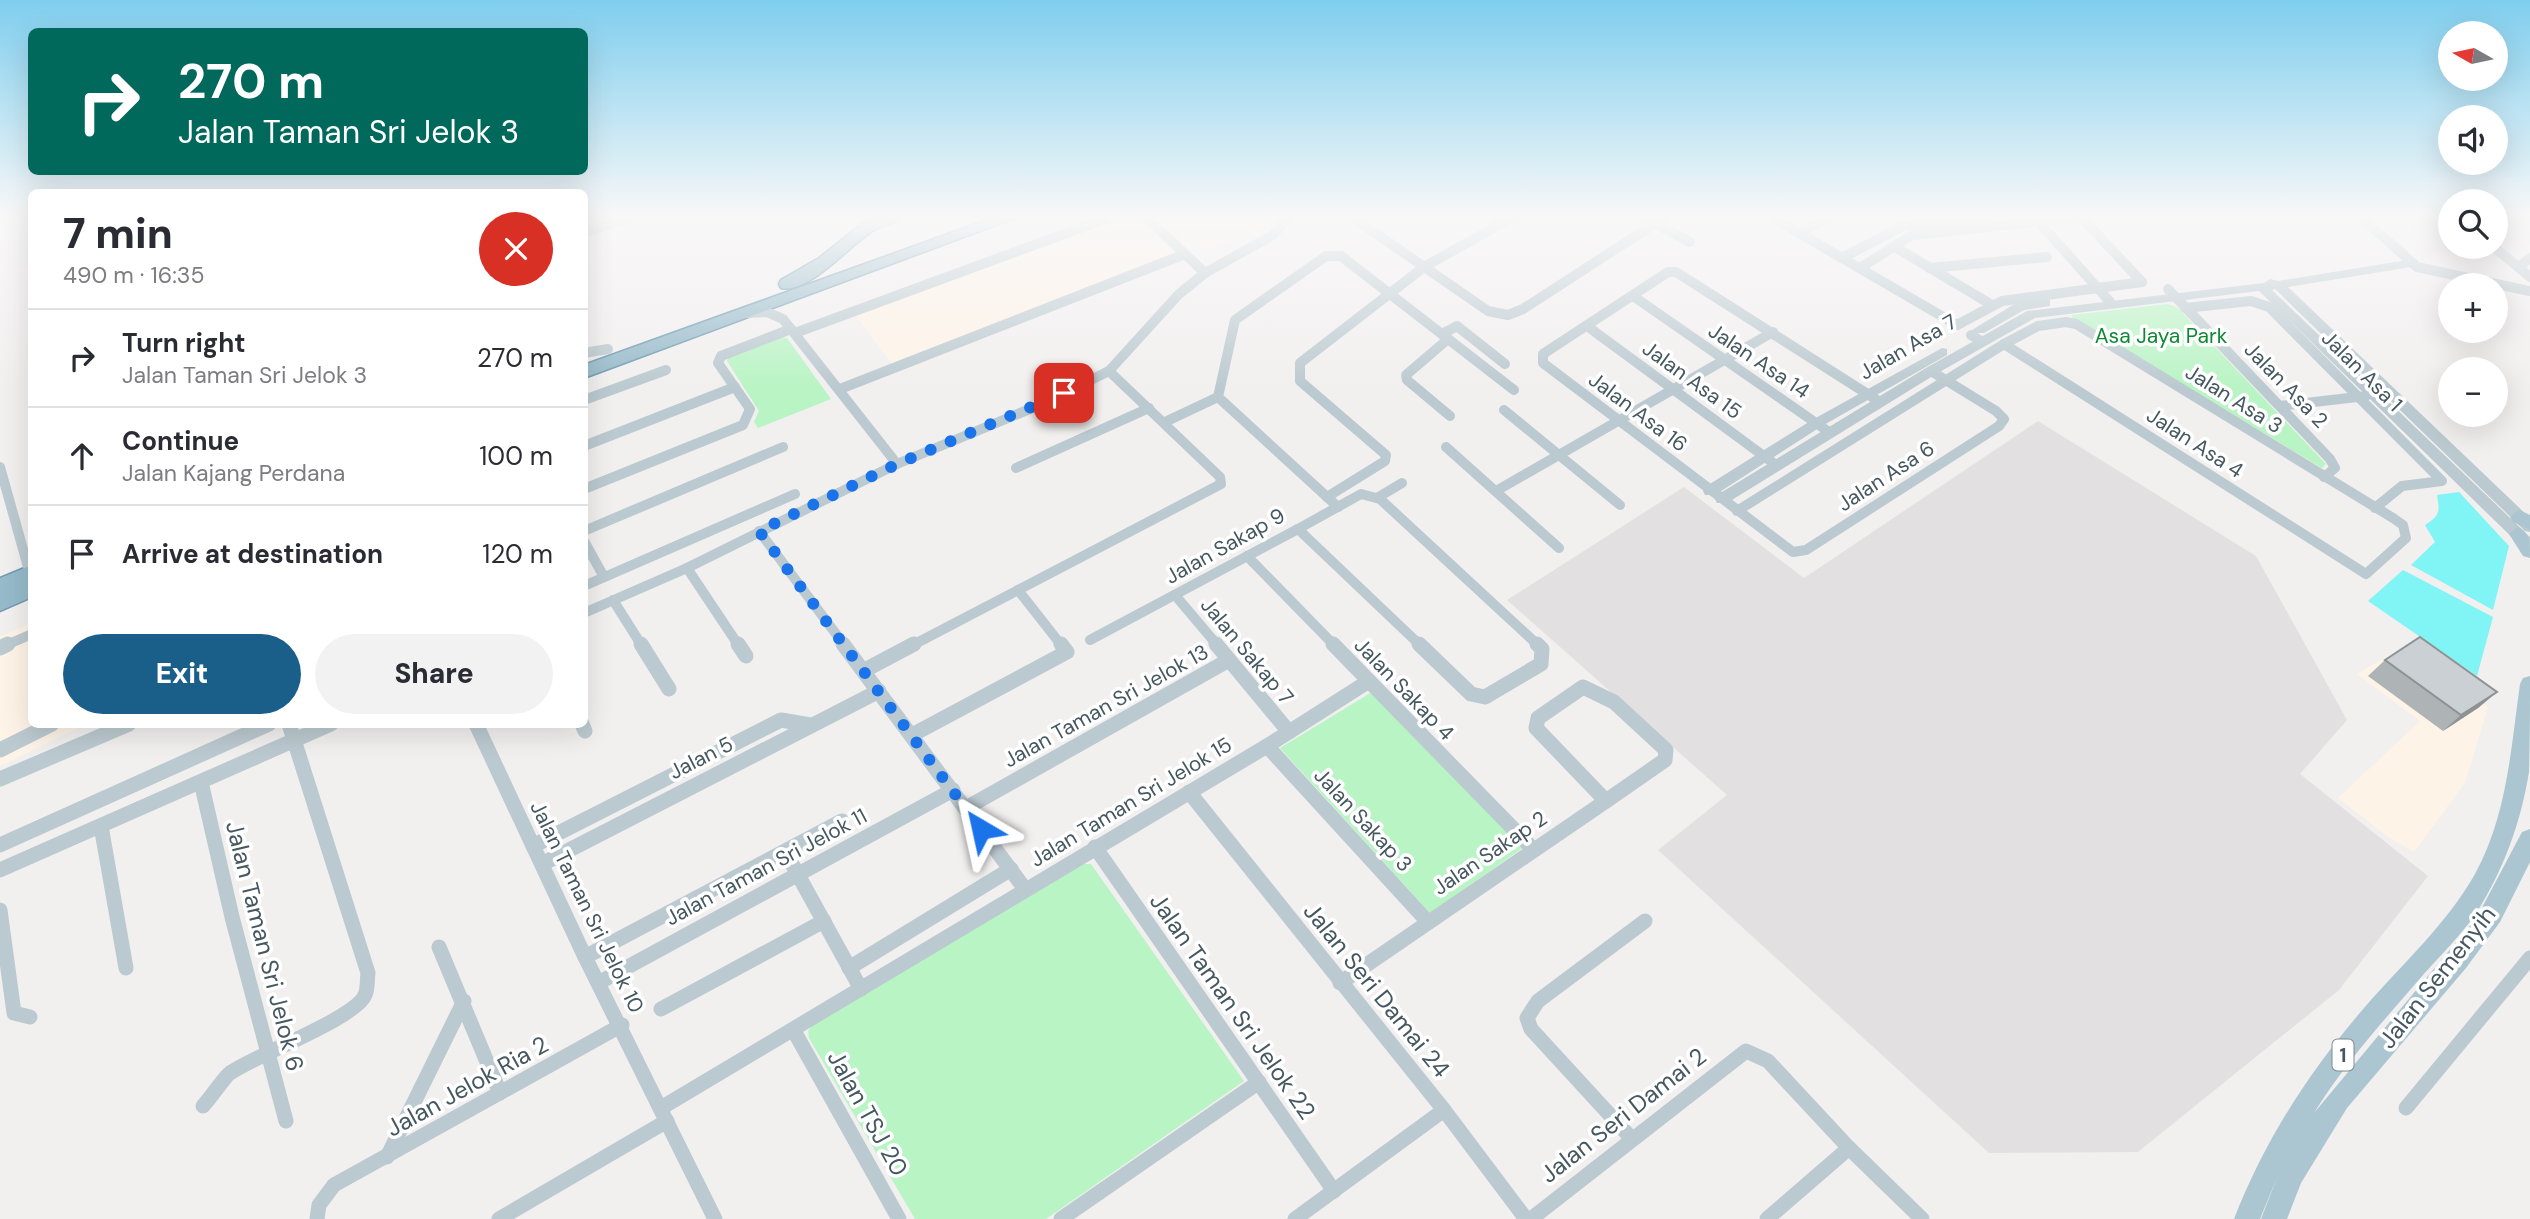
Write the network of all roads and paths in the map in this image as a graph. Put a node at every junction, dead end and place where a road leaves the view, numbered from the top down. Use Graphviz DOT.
graph roads {
  1 [pos="810,274"];
  2 [pos="829,274"];
  3 [pos="836,274"];
  4 [pos="952,274"];
  5 [pos="1134,274"];
  6 [pos="1204,274"];
  7 [pos="1301,274"];
  8 [pos="1364,274"];
  9 [pos="1415,274"];
  10 [pos="1434,274"];
  11 [pos="1578,274"];
  12 [pos="1665,274"];
  13 [pos="1682,274"];
  14 [pos="1870,274"];
  15 [pos="1939,274"];
  16 [pos="2085,274"];
  17 [pos="2134,274"];
  18 [pos="2318,274"];
  19 [pos="2445,274"];
  20 [pos="2265,282"];
  21 [pos="790,289"];
  22 [pos="2530,290"];
  23 [pos="2172,292"];
  24 [pos="1389,293"];
  25 [pos="1633,296"];
  26 [pos="2104,296"];
  27 [pos="2251,301"];
  28 [pos="1992,305"];
  29 [pos="2186,308"];
  30 [pos="2057,311"];
  31 [pos="742,313"];
  32 [pos="783,319"];
  33 [pos="1587,326"];
  34 [pos="793,331"];
  35 [pos="1773,332"];
  36 [pos="1445,337"];
  37 [pos="1976,338"];
  38 [pos="2004,344"];
  39 [pos="588,354"];
  40 [pos="1724,361"];
  41 [pos="1505,364"];
  42 [pos="666,370"];
  43 [pos="588,371"];
  44 [pos="1109,371"];
  45 [pos="1931,371"];
  46 [pos="1946,380"];
  47 [pos="735,387"];
  48 [pos="840,389"];
  49 [pos="1514,390"];
  50 [pos="1672,390"];
  51 [pos="2389,393"];
  52 [pos="2366,396"];
  53 [pos="1218,397"];
  54 [pos="1874,398"];
  55 [pos="588,399"];
  56 [pos="2280,406"];
  57 [pos="1149,408"];
  58 [pos="1504,410"];
  59 [pos="1450,416"];
  60 [pos="2004,419"];
  61 [pos="1165,422"];
  62 [pos="1620,422"];
  63 [pos="1817,424"];
  64 [pos="1829,432"];
  65 [pos="588,444"];
  66 [pos="783,447"];
  67 [pos="1446,447"];
  68 [pos="1561,455"];
  69 [pos="1764,457"];
  70 [pos="897,464"];
  71 [pos="1776,466"];
  72 [pos="0,467"];
  73 [pos="1016,468"];
  74 [pos="2324,477"];
  75 [pos="2440,477"];
  76 [pos="1402,483"];
  77 [pos="588,487"];
  78 [pos="1496,491"];
  79 [pos="1710,491"];
  80 [pos="795,494"];
  81 [pos="1327,497"];
  82 [pos="1379,498"];
  83 [pos="1722,499"];
  84 [pos="1620,505"];
  85 [pos="1338,507"];
  86 [pos="2375,508"];
  87 [pos="1737,511"];
  88 [pos="2403,525"];
  89 [pos="1297,528"];
  90 [pos="588,529"];
  91 [pos="759,531"];
  92 [pos="2526,533"];
  93 [pos="588,548"];
  94 [pos="1559,548"];
  95 [pos="1785,549"];
  96 [pos="1247,556"];
  97 [pos="28,564"];
  98 [pos="687,568"];
  99 [pos="28,574"];
  100 [pos="28,575"];
  101 [pos="28,577"];
  102 [pos="0,578"];
  103 [pos="604,578"];
  104 [pos="588,584"];
  105 [pos="0,586"];
  106 [pos="1018,590"];
  107 [pos="1175,595"];
  108 [pos="613,600"];
  109 [pos="0,603"];
  110 [pos="588,611"];
  111 [pos="28,636"];
  112 [pos="1090,640"];
  113 [pos="0,648"];
  114 [pos="746,656"];
  115 [pos="1230,660"];
  116 [pos="865,670"];
  117 [pos="1369,681"];
  118 [pos="2530,684"];
  119 [pos="668,689"];
  120 [pos="879,691"];
  121 [pos="2528,710"];
  122 [pos="810,725"];
  123 [pos="44,728"];
  124 [pos="120,728"];
  125 [pos="260,728"];
  126 [pos="290,728"];
  127 [pos="322,728"];
  128 [pos="478,728"];
  129 [pos="1289,732"];
  130 [pos="912,736"];
  131 [pos="2526,739"];
  132 [pos="295,740"];
  133 [pos="1267,746"];
  134 [pos="0,750"];
  135 [pos="0,779"];
  136 [pos="201,782"];
  137 [pos="953,790"];
  138 [pos="1189,792"];
  139 [pos="1606,801"];
  140 [pos="966,808"];
  141 [pos="842,821"];
  142 [pos="101,826"];
  143 [pos="2530,839"];
  144 [pos="0,845"];
  145 [pos="533,846"];
  146 [pos="1095,847"];
  147 [pos="1533,849"];
  148 [pos="786,853"];
  149 [pos="542,864"];
  150 [pos="0,870"];
  151 [pos="1011,870"];
  152 [pos="797,875"];
  153 [pos="1025,889"];
  154 [pos="0,910"];
  155 [pos="824,921"];
  156 [pos="1645,921"];
  157 [pos="1428,922"];
  158 [pos="439,947"];
  159 [pos="585,957"];
  160 [pos="2530,958"];
  161 [pos="126,968"];
  162 [pos="849,968"];
  163 [pos="600,982"];
  164 [pos="1340,983"];
  165 [pos="861,989"];
  166 [pos="464,1001"];
  167 [pos="661,1009"];
  168 [pos="30,1017"];
  169 [pos="622,1026"];
  170 [pos="794,1031"];
  171 [pos="1746,1051"];
  172 [pos="267,1052"];
  173 [pos="1259,1082"];
  174 [pos="500,1094"];
  175 [pos="203,1106"];
  176 [pos="2406,1108"];
  177 [pos="1444,1110"];
  178 [pos="664,1115"];
  179 [pos="286,1121"];
  180 [pos="1632,1139"];
  181 [pos="1849,1148"];
  182 [pos="387,1157"];
  183 [pos="334,1185"];
  184 [pos="1334,1191"];
  185 [pos="317,1219"];
  186 [pos="499,1219"];
  187 [pos="715,1219"];
  188 [pos="899,1219"];
  189 [pos="1061,1219"];
  190 [pos="1295,1219"];
  191 [pos="1529,1219"];
  192 [pos="1767,1219"];
  193 [pos="1922,1219"];
  194 [pos="2247,1219"];
  195 [pos="2274,1219"];
  1 -- 21 [label="highway"];
  2 -- 21 [label="highway"];
  3 -- 21 [label="highway"];
  4 -- 34 [label="street"];
  5 -- 48 [label="street"];
  6 -- 44 [label="street"];
  7 -- 53 [label="street"];
  8 -- 24 [label="street"];
  9 -- 24 [label="street"];
  10 -- 11 [label="street"];
  12 -- 25 [label="street"];
  13 -- 35 [label="street"];
  14 -- 28 [label="street"];
  15 -- 28 [label="street"];
  16 -- 26 [label="street"];
  17 -- 26 [label="street"];
  18 -- 20 [label="street, Jalan Asa 7"];
  19 -- 22 [label="street"];
  20 -- 23 [label="street, Jalan Asa 7"];
  20 -- 51 [label="street"];
  20 -- 52 [label="street"];
  21 -- 31 [label="highway"];
  21 -- 32 [label="street"];
  21 -- 39 [label="highway"];
  23 -- 26 [label="street, Jalan Asa 7"];
  23 -- 29 [label="street, Jalan Asa 2"];
  24 -- 36 [label="street"];
  24 -- 81 [label="street"];
  25 -- 33 [label="street"];
  25 -- 40 [label="street, Jalan Asa 14"];
  26 -- 28 [label="street"];
  26 -- 30 [label="street, Jalan Asa 7"];
  27 -- 29 [label="street"];
  27 -- 52 [label="street, Jalan Asa 1"];
  29 -- 56 [label="street, Jalan Asa 2"];
  30 -- 37 [label="street, Jalan Asa 7"];
  30 -- 38 [label="street"];
  30 -- 74 [label="street, Jalan Asa 3"];
  31 -- 32 [label="street"];
  31 -- 43 [label="highway"];
  32 -- 34 [label="street"];
  33 -- 50 [label="street, Jalan Asa 15"];
  33 -- 62 [label="street, Jalan Asa 16"];
  34 -- 47 [label="street"];
  34 -- 48 [label="street"];
  35 -- 40 [label="street"];
  35 -- 54 [label="street"];
  36 -- 41 [label="street"];
  36 -- 49 [label="street"];
  36 -- 59 [label="street"];
  37 -- 45 [label="street, Jalan Asa 7"];
  37 -- 54 [label="street, Jalan Asa 7"];
  38 -- 46 [label="street"];
  38 -- 88 [label="street, Jalan Asa 4"];
  40 -- 50 [label="street"];
  40 -- 63 [label="street, Jalan Asa 14"];
  42 -- 55 [label="street"];
  44 -- 57 [label="street"];
  44 -- 70 [label="street"];
  45 -- 46 [label="street"];
  45 -- 54 [label="street, Jalan Asa 7"];
  46 -- 60 [label="street"];
  46 -- 87 [label="street"];
  47 -- 65 [label="street"];
  47 -- 77 [label="street"];
  48 -- 70 [label="street"];
  50 -- 62 [label="street"];
  50 -- 69 [label="street, Jalan Asa 15"];
  51 -- 52 [label="street"];
  51 -- 92 [label="street"];
  52 -- 56 [label="street"];
  52 -- 75 [label="street, Jalan Asa 1"];
  52 -- 92 [label="street"];
  53 -- 61 [label="street"];
  53 -- 81 [label="street"];
  54 -- 63 [label="street, Jalan Asa 7"];
  54 -- 64 [label="street, Jalan Asa 7"];
  56 -- 74 [label="street, Jalan Asa 2"];
  57 -- 61 [label="street"];
  57 -- 73 [label="street"];
  58 -- 68 [label="street"];
  60 -- 95 [label="street, Jalan Asa 6"];
  61 -- 106 [label="street"];
  62 -- 68 [label="street"];
  62 -- 79 [label="street, Jalan Asa 16"];
  63 -- 64 [label="street, Jalan Asa 14"];
  63 -- 69 [label="street, Jalan Asa 7"];
  64 -- 71 [label="street, Jalan Asa 7"];
  66 -- 90 [label="street"];
  67 -- 78 [label="street"];
  68 -- 78 [label="street"];
  68 -- 84 [label="street"];
  69 -- 71 [label="street, Jalan Asa 15"];
  69 -- 79 [label="street, Jalan Asa 7"];
  70 -- 91 [label="street"];
  71 -- 83 [label="street, Jalan Asa 7"];
  72 -- 97 [label="street"];
  74 -- 86 [label="street, Jalan Asa 3"];
  75 -- 86 [label="street"];
  76 -- 82 [label="street"];
  78 -- 94 [label="street"];
  79 -- 83 [label="street, Jalan Asa 16"];
  80 -- 103 [label="street"];
  81 -- 85 [label="street"];
  82 -- 85 [label="street, Jalan Sakap 9"];
  82 -- 89 [label="street"];
  83 -- 87 [label="street, Jalan Asa 16"];
  85 -- 89 [label="street, Jalan Sakap 9"];
  86 -- 88 [label="street, Jalan Asa 3"];
  87 -- 95 [label="street, Jalan Asa 16"];
  89 -- 96 [label="street, Jalan Sakap 9"];
  91 -- 98 [label="street"];
  91 -- 116 [label="street"];
  93 -- 103 [label="street"];
  96 -- 107 [label="street, Jalan Sakap 9"];
  96 -- 117 [label="street, Jalan Sakap 4"];
  98 -- 108 [label="street"];
  98 -- 114 [label="street"];
  99 -- 102 [label="street"];
  100 -- 105 [label="highway"];
  101 -- 109 [label="highway"];
  103 -- 104 [label="street"];
  106 -- 116 [label="street"];
  106 -- 130 [label="street"];
  107 -- 112 [label="street, Jalan Sakap 9"];
  107 -- 115 [label="street, Jalan Sakap 7"];
  108 -- 110 [label="street"];
  108 -- 119 [label="street"];
  111 -- 113 [label="street"];
  115 -- 129 [label="street, Jalan Sakap 7"];
  115 -- 140 [label="street, Jalan Taman Sri Jelok 13"];
  116 -- 120 [label="street"];
  117 -- 129 [label="street, Jalan Taman Sri Jelok 15"];
  117 -- 147 [label="street, Jalan Sakap 4"];
  118 -- 121 [label="main road, Jalan Semenyih / 1"];
  120 -- 122 [label="street, Jalan 5"];
  120 -- 130 [label="street"];
  121 -- 131 [label="main road, Jalan Semenyih / 1"];
  122 -- 145 [label="street"];
  122 -- 149 [label="street, Jalan 5"];
  123 -- 134 [label="street"];
  124 -- 135 [label="street"];
  125 -- 144 [label="street"];
  126 -- 132 [label="street"];
  127 -- 132 [label="street"];
  128 -- 145 [label="street, Jalan Taman Sri Jelok 10"];
  129 -- 133 [label="street, Jalan Taman Sri Jelok 15"];
  130 -- 137 [label="street"];
  131 -- 194 [label="main road, Jalan Semenyih / 1"];
  132 -- 136 [label="street"];
  132 -- 172 [label="street"];
  133 -- 138 [label="street, Jalan Taman Sri Jelok 15"];
  133 -- 157 [label="street, Jalan Sakap 3"];
  136 -- 142 [label="street"];
  136 -- 172 [label="street, Jalan Taman Sri Jelok 6"];
  137 -- 140 [label="street"];
  137 -- 152 [label="street, Jalan Taman Sri Jelok 11"];
  138 -- 146 [label="street, Jalan Taman Sri Jelok 15"];
  138 -- 164 [label="street, Jalan Seri Damai 24"];
  139 -- 139 [label="street, Jalan Sakap 2"];
  139 -- 147 [label="street, Jalan Sakap 2"];
  140 -- 151 [label="street"];
  141 -- 148 [label="street"];
  142 -- 150 [label="street"];
  142 -- 161 [label="street"];
  143 -- 195 [label="main road, Jalan Semenyih / 1"];
  145 -- 149 [label="street, Jalan Taman Sri Jelok 10"];
  146 -- 153 [label="street, Jalan Taman Sri Jelok 15"];
  146 -- 173 [label="street, Jalan Taman Sri Jelok 22"];
  147 -- 157 [label="street, Jalan Sakap 2"];
  148 -- 152 [label="street"];
  148 -- 159 [label="street"];
  149 -- 159 [label="street, Jalan Taman Sri Jelok 10"];
  151 -- 153 [label="street"];
  151 -- 162 [label="street"];
  152 -- 155 [label="street"];
  152 -- 163 [label="street, Jalan Taman Sri Jelok 11"];
  153 -- 165 [label="street, Jalan Taman Sri Jelok 15"];
  154 -- 168 [label="street"];
  155 -- 162 [label="street"];
  155 -- 167 [label="street"];
  156 -- 180 [label="street"];
  157 -- 164 [label="street, Jalan Sakap 2"];
  158 -- 166 [label="street"];
  159 -- 163 [label="street, Jalan Taman Sri Jelok 10"];
  160 -- 176 [label="street"];
  162 -- 165 [label="street"];
  163 -- 169 [label="street, Jalan Taman Sri Jelok 10"];
  164 -- 177 [label="street, Jalan Seri Damai 24"];
  165 -- 170 [label="street, Jalan Taman Sri Jelok 15"];
  166 -- 174 [label="street"];
  166 -- 182 [label="street"];
  169 -- 174 [label="street, Jalan Jelok Ria 2"];
  169 -- 178 [label="street, Jalan Taman Sri Jelok 10"];
  170 -- 178 [label="street, Jalan Taman Sri Jelok 15"];
  170 -- 188 [label="street, Jalan TSJ 20"];
  171 -- 180 [label="street, Jalan Seri Damai 2"];
  171 -- 181 [label="street"];
  172 -- 175 [label="street"];
  172 -- 179 [label="street, Jalan Taman Sri Jelok 6"];
  173 -- 184 [label="street, Jalan Taman Sri Jelok 22"];
  173 -- 189 [label="street"];
  174 -- 182 [label="street, Jalan Jelok Ria 2"];
  177 -- 184 [label="street"];
  177 -- 191 [label="street, Jalan Seri Damai 24"];
  178 -- 186 [label="street"];
  178 -- 187 [label="street, Jalan Taman Sri Jelok 10"];
  180 -- 191 [label="street, Jalan Seri Damai 2"];
  181 -- 192 [label="street"];
  181 -- 193 [label="street"];
  182 -- 183 [label="street, Jalan Jelok Ria 2"];
  183 -- 185 [label="street"];
  184 -- 190 [label="street"];
}
